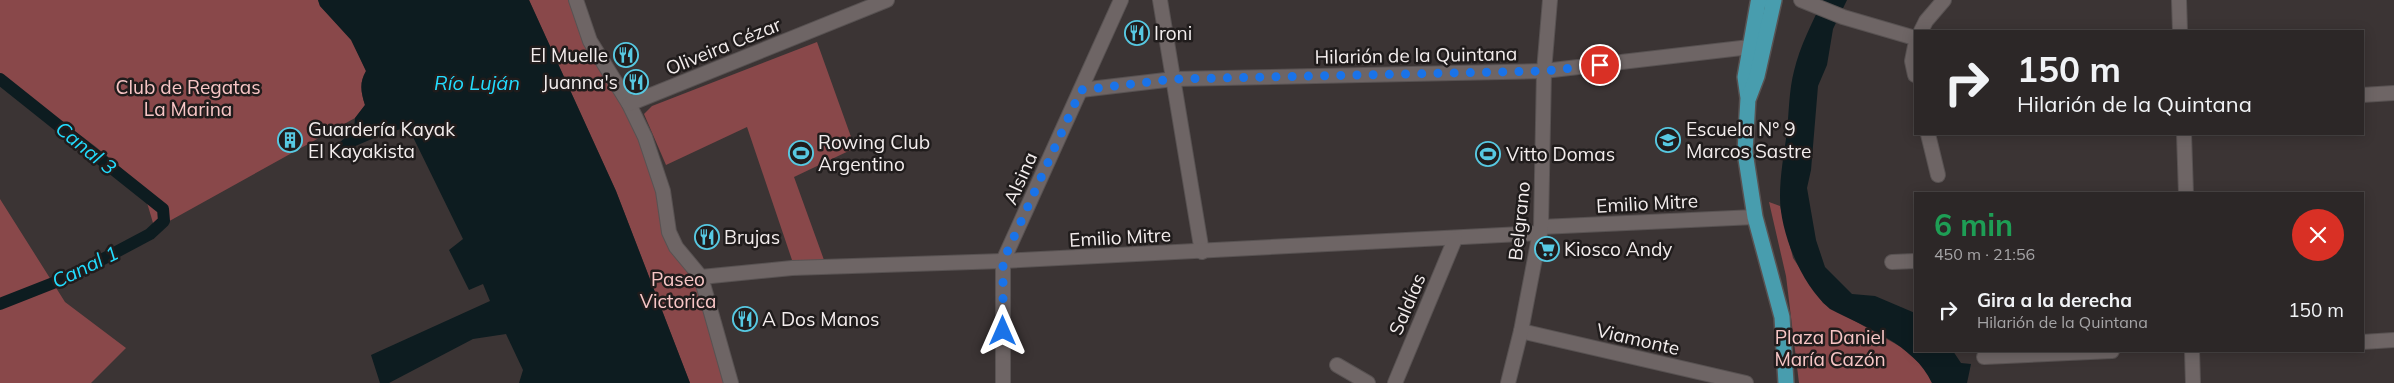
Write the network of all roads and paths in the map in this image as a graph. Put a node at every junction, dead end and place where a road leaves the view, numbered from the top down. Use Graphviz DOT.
graph roads {
  1 [pos="576,0"];
  2 [pos="887,0"];
  3 [pos="1121,0"];
  4 [pos="1160,0"];
  5 [pos="1550,0"];
  6 [pos="1760,0"];
  7 [pos="1774,0"];
  8 [pos="1944,0"];
  9 [pos="2179,0"];
  10 [pos="1804,1"];
  11 [pos="1922,30"];
  12 [pos="2180,30"];
  13 [pos="1914,38"];
  14 [pos="1750,47"];
  15 [pos="1914,51"];
  16 [pos="1914,70"];
  17 [pos="1544,71"];
  18 [pos="1174,79"];
  19 [pos="1081,90"];
  20 [pos="2394,93"];
  21 [pos="2364,95"];
  22 [pos="1748,98"];
  23 [pos="629,104"];
  24 [pos="1928,135"];
  25 [pos="2184,135"];
  26 [pos="1938,175"];
  27 [pos="2186,192"];
  28 [pos="1755,217"];
  29 [pos="1540,230"];
  30 [pos="1455,239"];
  31 [pos="1202,252"];
  32 [pos="1003,261"];
  33 [pos="1914,261"];
  34 [pos="1892,262"];
  35 [pos="702,276"];
  36 [pos="1521,331"];
  37 [pos="2394,340"];
  38 [pos="2364,342"];
  39 [pos="2091,352"];
  40 [pos="2192,352"];
  41 [pos="1984,357"];
  42 [pos="1337,365"];
  43 [pos="731,383"];
  44 [pos="1003,383"];
  45 [pos="1368,383"];
  46 [pos="1395,383"];
  47 [pos="1508,383"];
  48 [pos="1746,383"];
  49 [pos="1786,383"];
  50 [pos="2193,383"];
  1 -- 23 [label="street"];
  2 -- 23 [label="street, Oliveira Cézar"];
  3 -- 19 [label="street, Alsina"];
  4 -- 18 [label="street"];
  5 -- 17 [label="street, Belgrano"];
  6 -- 14 [label="main road"];
  7 -- 22 [label="main road"];
  8 -- 11 [label="street"];
  9 -- 12 [label="street"];
  10 -- 13 [label="street"];
  14 -- 17 [label="street, Hilarión de la Quintana"];
  14 -- 22 [label="main road"];
  15 -- 16 [label="street"];
  17 -- 18 [label="street, Hilarión de la Quintana"];
  17 -- 29 [label="street, Belgrano"];
  18 -- 19 [label="street, Hilarión de la Quintana"];
  18 -- 31 [label="street"];
  19 -- 32 [label="street, Alsina"];
  20 -- 21 [label="street"];
  22 -- 28 [label="main road"];
  23 -- 35 [label="street"];
  24 -- 26 [label="street"];
  25 -- 27 [label="street"];
  28 -- 29 [label="street, Emilio Mitre"];
  28 -- 49 [label="main road"];
  29 -- 30 [label="street, Emilio Mitre"];
  29 -- 36 [label="street, Belgrano"];
  30 -- 31 [label="street, Emilio Mitre"];
  30 -- 46 [label="street, Saldías"];
  31 -- 32 [label="street, Emilio Mitre"];
  32 -- 35 [label="street, Emilio Mitre"];
  32 -- 44 [label="street, Alsina"];
  33 -- 34 [label="street"];
  35 -- 43 [label="street"];
  36 -- 47 [label="street, Belgrano"];
  36 -- 48 [label="street, Viamonte"];
  37 -- 38 [label="street"];
  39 -- 41 [label="street"];
  40 -- 50 [label="street"];
  42 -- 45 [label="street"];
}
